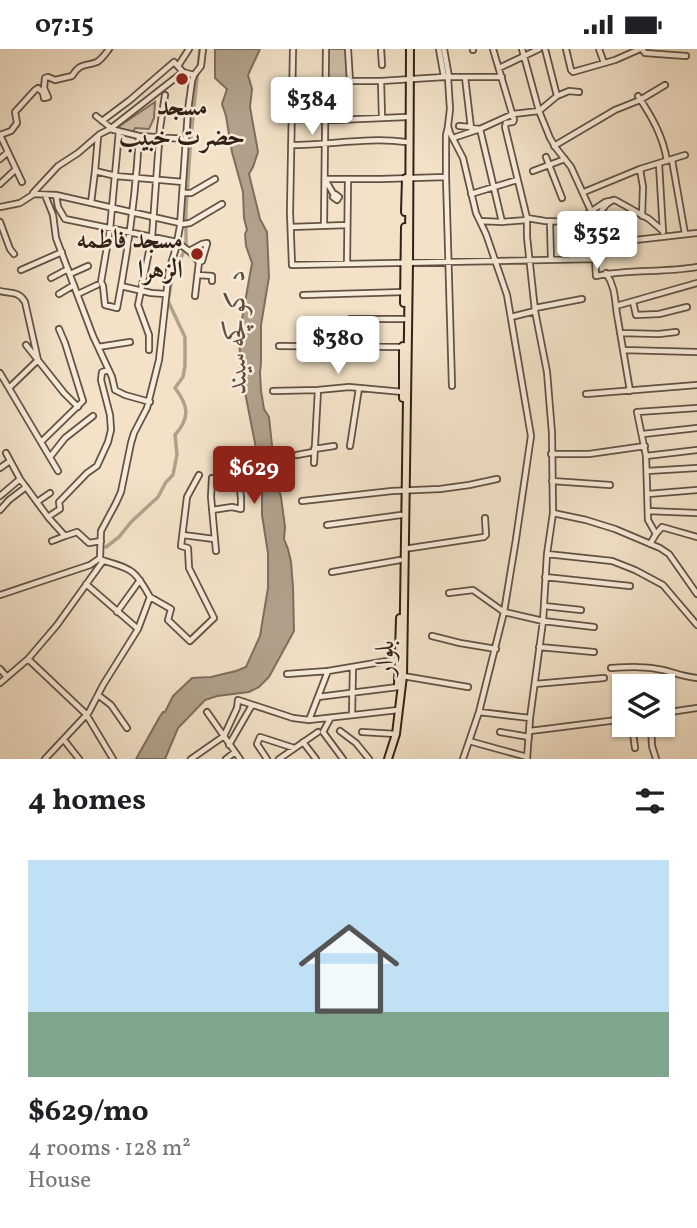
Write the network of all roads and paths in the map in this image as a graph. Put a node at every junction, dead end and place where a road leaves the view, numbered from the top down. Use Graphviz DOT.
graph roads {
  1 [pos="109,49"];
  2 [pos="189,49"];
  3 [pos="203,49"];
  4 [pos="293,49"];
  5 [pos="326,49"];
  6 [pos="348,49"];
  7 [pos="381,49"];
  8 [pos="408,49"];
  9 [pos="442,49"];
  10 [pos="493,49"];
  11 [pos="522,49"];
  12 [pos="539,49"];
  13 [pos="545,49"];
  14 [pos="566,49"];
  15 [pos="599,49"];
  16 [pos="641,49"];
  17 [pos="686,56"];
  18 [pos="524,57"];
  19 [pos="604,63"];
  20 [pos="382,65"];
  21 [pos="178,66"];
  22 [pos="499,68"];
  23 [pos="183,72"];
  24 [pos="194,75"];
  25 [pos="447,77"];
  26 [pos="465,77"];
  27 [pos="502,77"];
  28 [pos="408,79"];
  29 [pos="325,81"];
  30 [pos="381,81"];
  31 [pos="350,82"];
  32 [pos="665,85"];
  33 [pos="579,92"];
  34 [pos="164,95"];
  35 [pos="557,96"];
  36 [pos="639,98"];
  37 [pos="408,105"];
  38 [pos="539,111"];
  39 [pos="513,114"];
  40 [pos="96,116"];
  41 [pos="406,117"];
  42 [pos="382,118"];
  43 [pos="292,119"];
  44 [pos="324,120"];
  45 [pos="102,121"];
  46 [pos="448,126"];
  47 [pos="459,126"];
  48 [pos="470,127"];
  49 [pos="111,129"];
  50 [pos="480,129"];
  51 [pos="119,131"];
  52 [pos="0,135"];
  53 [pos="97,136"];
  54 [pos="139,136"];
  55 [pos="160,137"];
  56 [pos="456,137"];
  57 [pos="186,139"];
  58 [pos="406,142"];
  59 [pos="324,143"];
  60 [pos="291,145"];
  61 [pos="554,146"];
  62 [pos="8,152"];
  63 [pos="685,155"];
  64 [pos="546,157"];
  65 [pos="0,159"];
  66 [pos="565,159"];
  67 [pos="670,160"];
  68 [pos="659,164"];
  69 [pos="550,165"];
  70 [pos="16,169"];
  71 [pos="640,169"];
  72 [pos="95,171"];
  73 [pos="533,171"];
  74 [pos="116,176"];
  75 [pos="137,177"];
  76 [pos="446,177"];
  77 [pos="157,179"];
  78 [pos="215,179"];
  79 [pos="325,179"];
  80 [pos="348,179"];
  81 [pos="408,179"];
  82 [pos="517,180"];
  83 [pos="22,182"];
  84 [pos="183,182"];
  85 [pos="0,184"];
  86 [pos="493,187"];
  87 [pos="584,192"];
  88 [pos="186,193"];
  89 [pos="471,194"];
  90 [pos="31,195"];
  91 [pos="45,195"];
  92 [pos="56,195"];
  93 [pos="334,195"];
  94 [pos="562,198"];
  95 [pos="613,200"];
  96 [pos="91,203"];
  97 [pos="222,204"];
  98 [pos="0,208"];
  99 [pos="112,208"];
  100 [pos="591,211"];
  101 [pos="132,213"];
  102 [pos="642,216"];
  103 [pos="154,218"];
  104 [pos="527,219"];
  105 [pos="480,221"];
  106 [pos="0,222"];
  107 [pos="502,222"];
  108 [pos="550,222"];
  109 [pos="571,222"];
  110 [pos="185,223"];
  111 [pos="324,225"];
  112 [pos="347,225"];
  113 [pos="291,227"];
  114 [pos="110,229"];
  115 [pos="130,232"];
  116 [pos="596,233"];
  117 [pos="697,233"];
  118 [pos="663,234"];
  119 [pos="685,234"];
  120 [pos="152,237"];
  121 [pos="177,242"];
  122 [pos="186,249"];
  123 [pos="62,252"];
  124 [pos="14,254"];
  125 [pos="572,259"];
  126 [pos="596,259"];
  127 [pos="530,260"];
  128 [pos="551,260"];
  129 [pos="448,262"];
  130 [pos="496,262"];
  131 [pos="199,263"];
  132 [pos="407,263"];
  133 [pos="347,264"];
  134 [pos="88,266"];
  135 [pos="697,267"];
  136 [pos="21,270"];
  137 [pos="69,271"];
  138 [pos="606,273"];
  139 [pos="198,275"];
  140 [pos="51,278"];
  141 [pos="212,281"];
  142 [pos="697,283"];
  143 [pos="74,285"];
  144 [pos="97,285"];
  145 [pos="121,286"];
  146 [pos="0,291"];
  147 [pos="141,291"];
  148 [pos="404,292"];
  149 [pos="58,294"];
  150 [pos="78,294"];
  151 [pos="166,294"];
  152 [pos="303,295"];
  153 [pos="195,296"];
  154 [pos="582,299"];
  155 [pos="633,302"];
  156 [pos="616,306"];
  157 [pos="687,307"];
  158 [pos="535,310"];
  159 [pos="511,317"];
  160 [pos="404,319"];
  161 [pos="59,329"];
  162 [pos="676,332"];
  163 [pos="620,333"];
  164 [pos="130,342"];
  165 [pos="26,345"];
  166 [pos="343,346"];
  167 [pos="98,347"];
  168 [pos="279,347"];
  169 [pos="403,347"];
  170 [pos="149,349"];
  171 [pos="623,350"];
  172 [pos="697,352"];
  173 [pos="37,360"];
  174 [pos="109,370"];
  175 [pos="0,373"];
  176 [pos="697,385"];
  177 [pos="452,386"];
  178 [pos="9,388"];
  179 [pos="359,388"];
  180 [pos="318,390"];
  181 [pos="273,391"];
  182 [pos="630,391"];
  183 [pos="403,392"];
  184 [pos="586,394"];
  185 [pos="150,402"];
  186 [pos="78,407"];
  187 [pos="697,408"];
  188 [pos="93,416"];
  189 [pos="404,421"];
  190 [pos="697,428"];
  191 [pos="643,434"];
  192 [pos="41,442"];
  193 [pos="334,446"];
  194 [pos="350,446"];
  195 [pos="645,446"];
  196 [pos="314,450"];
  197 [pos="697,450"];
  198 [pos="6,453"];
  199 [pos="551,454"];
  200 [pos="297,455"];
  201 [pos="646,456"];
  202 [pos="50,457"];
  203 [pos="10,461"];
  204 [pos="314,463"];
  205 [pos="0,468"];
  206 [pos="697,468"];
  207 [pos="58,471"];
  208 [pos="647,471"];
  209 [pos="200,475"];
  210 [pos="20,479"];
  211 [pos="497,479"];
  212 [pos="552,481"];
  213 [pos="610,485"];
  214 [pos="26,487"];
  215 [pos="403,490"];
  216 [pos="697,490"];
  217 [pos="50,493"];
  218 [pos="648,493"];
  219 [pos="0,496"];
  220 [pos="302,501"];
  221 [pos="37,502"];
  222 [pos="0,510"];
  223 [pos="212,510"];
  224 [pos="648,511"];
  225 [pos="553,513"];
  226 [pos="697,513"];
  227 [pos="401,515"];
  228 [pos="48,517"];
  229 [pos="485,518"];
  230 [pos="327,525"];
  231 [pos="656,534"];
  232 [pos="183,535"];
  233 [pos="65,536"];
  234 [pos="697,537"];
  235 [pos="214,539"];
  236 [pos="52,541"];
  237 [pos="101,541"];
  238 [pos="650,544"];
  239 [pos="404,549"];
  240 [pos="216,551"];
  241 [pos="547,554"];
  242 [pos="101,560"];
  243 [pos="400,560"];
  244 [pos="332,572"];
  245 [pos="545,577"];
  246 [pos="140,580"];
  247 [pos="86,584"];
  248 [pos="629,586"];
  249 [pos="449,593"];
  250 [pos="697,594"];
  251 [pos="0,595"];
  252 [pos="150,597"];
  253 [pos="544,605"];
  254 [pos="581,610"];
  255 [pos="117,612"];
  256 [pos="504,612"];
  257 [pos="543,621"];
  258 [pos="697,625"];
  259 [pos="594,627"];
  260 [pos="138,629"];
  261 [pos="432,636"];
  262 [pos="539,647"];
  263 [pos="496,649"];
  264 [pos="401,650"];
  265 [pos="594,652"];
  266 [pos="29,659"];
  267 [pos="399,659"];
  268 [pos="353,667"];
  269 [pos="611,668"];
  270 [pos="0,669"];
  271 [pos="328,671"];
  272 [pos="287,674"];
  273 [pos="403,676"];
  274 [pos="6,677"];
  275 [pos="604,678"];
  276 [pos="697,678"];
  277 [pos="0,683"];
  278 [pos="535,684"];
  279 [pos="398,687"];
  280 [pos="468,687"];
  281 [pos="352,693"];
  282 [pos="99,695"];
  283 [pos="318,697"];
  284 [pos="400,700"];
  285 [pos="252,705"];
  286 [pos="697,708"];
  287 [pos="399,710"];
  288 [pos="675,711"];
  289 [pos="207,712"];
  290 [pos="478,712"];
  291 [pos="86,714"];
  292 [pos="352,715"];
  293 [pos="530,718"];
  294 [pos="330,719"];
  295 [pos="309,720"];
  296 [pos="612,721"];
  297 [pos="127,728"];
  298 [pos="318,731"];
  299 [pos="340,731"];
  300 [pos="362,731"];
  301 [pos="500,732"];
  302 [pos="396,734"];
  303 [pos="529,734"];
  304 [pos="224,736"];
  305 [pos="634,737"];
  306 [pos="652,737"];
  307 [pos="64,740"];
  308 [pos="469,741"];
  309 [pos="303,742"];
  310 [pos="229,745"];
  311 [pos="294,748"];
  312 [pos="635,748"];
  313 [pos="235,753"];
  314 [pos="288,753"];
  315 [pos="527,758"];
  316 [pos="45,759"];
  317 [pos="79,759"];
  318 [pos="113,759"];
  319 [pos="191,759"];
  320 [pos="226,759"];
  321 [pos="240,759"];
  322 [pos="267,759"];
  323 [pos="279,759"];
  324 [pos="292,759"];
  325 [pos="316,759"];
  326 [pos="343,759"];
  327 [pos="369,759"];
  328 [pos="388,759"];
  329 [pos="463,759"];
  330 [pos="656,759"];
  1 -- 52 [label="street"];
  2 -- 21 [label="street"];
  3 -- 24 [label="street"];
  4 -- 43 [label="street"];
  5 -- 29 [label="street"];
  6 -- 31 [label="street"];
  7 -- 20 [label="street"];
  8 -- 28 [label="main road, بلوار"];
  9 -- 25 [label="street"];
  10 -- 22 [label="street"];
  11 -- 18 [label="street"];
  12 -- 18 [label="street"];
  13 -- 35 [label="street"];
  14 -- 19 [label="street"];
  15 -- 19 [label="street"];
  16 -- 17 [label="street"];
  16 -- 19 [label="street"];
  18 -- 22 [label="street"];
  18 -- 38 [label="street"];
  21 -- 23 [label="street"];
  21 -- 45 [label="street"];
  22 -- 27 [label="street"];
  23 -- 24 [label="street"];
  23 -- 49 [label="street"];
  24 -- 57 [label="street"];
  25 -- 26 [label="street"];
  25 -- 28 [label="street"];
  25 -- 46 [label="street"];
  26 -- 27 [label="street"];
  26 -- 48 [label="street"];
  27 -- 39 [label="street"];
  28 -- 30 [label="street"];
  28 -- 37 [label="main road, بلوار"];
  29 -- 31 [label="street"];
  29 -- 44 [label="street"];
  30 -- 31 [label="street"];
  30 -- 42 [label="street"];
  32 -- 36 [label="street"];
  33 -- 35 [label="street"];
  34 -- 55 [label="street"];
  35 -- 38 [label="street"];
  36 -- 61 [label="street"];
  36 -- 67 [label="street"];
  37 -- 41 [label="main road, بلوار"];
  37 -- 81 [label="main road, بلوار"];
  38 -- 39 [label="street"];
  38 -- 61 [label="street"];
  39 -- 50 [label="street"];
  39 -- 82 [label="street"];
  40 -- 45 [label="street"];
  41 -- 42 [label="street"];
  41 -- 58 [label="main road, بلوار"];
  42 -- 44 [label="street"];
  43 -- 44 [label="street"];
  43 -- 60 [label="street"];
  44 -- 59 [label="street"];
  45 -- 49 [label="street"];
  46 -- 76 [label="street"];
  46 -- 89 [label="street"];
  47 -- 48 [label="street"];
  48 -- 50 [label="street"];
  49 -- 51 [label="street"];
  49 -- 53 [label="street"];
  50 -- 56 [label="street"];
  50 -- 86 [label="street"];
  51 -- 54 [label="street"];
  51 -- 74 [label="street"];
  52 -- 62 [label="street"];
  53 -- 72 [label="street"];
  53 -- 90 [label="street"];
  54 -- 55 [label="street"];
  54 -- 75 [label="street"];
  55 -- 57 [label="street"];
  55 -- 77 [label="street"];
  57 -- 84 [label="street"];
  58 -- 59 [label="street"];
  58 -- 81 [label="main road, بلوار"];
  59 -- 60 [label="street"];
  59 -- 79 [label="street"];
  60 -- 113 [label="street"];
  61 -- 66 [label="street"];
  62 -- 65 [label="street"];
  62 -- 70 [label="street"];
  63 -- 67 [label="street"];
  64 -- 69 [label="street"];
  66 -- 69 [label="street"];
  66 -- 87 [label="street"];
  67 -- 68 [label="street"];
  67 -- 119 [label="street"];
  68 -- 71 [label="street"];
  68 -- 118 [label="street"];
  69 -- 73 [label="street"];
  69 -- 94 [label="street"];
  70 -- 83 [label="street"];
  70 -- 85 [label="street"];
  71 -- 87 [label="street"];
  71 -- 102 [label="street"];
  72 -- 74 [label="street"];
  72 -- 96 [label="street"];
  74 -- 75 [label="street"];
  74 -- 99 [label="street"];
  75 -- 77 [label="street"];
  75 -- 101 [label="street"];
  76 -- 81 [label="street"];
  76 -- 129 [label="street"];
  77 -- 84 [label="street"];
  77 -- 103 [label="street"];
  78 -- 88 [label="street"];
  79 -- 80 [label="street"];
  79 -- 93 [label="street"];
  79 -- 111 [label="street"];
  80 -- 81 [label="street"];
  80 -- 112 [label="street"];
  81 -- 132 [label="main road, بلوار"];
  82 -- 86 [label="street"];
  82 -- 104 [label="street"];
  84 -- 88 [label="street"];
  86 -- 89 [label="street"];
  86 -- 107 [label="street"];
  87 -- 100 [label="street"];
  88 -- 110 [label="street"];
  89 -- 105 [label="street"];
  90 -- 91 [label="street"];
  90 -- 98 [label="street"];
  91 -- 92 [label="street"];
  91 -- 123 [label="street"];
  92 -- 96 [label="street"];
  92 -- 114 [label="street"];
  95 -- 100 [label="street"];
  95 -- 102 [label="street"];
  95 -- 116 [label="street"];
  96 -- 99 [label="street"];
  97 -- 110 [label="street"];
  99 -- 101 [label="street"];
  99 -- 114 [label="street"];
  100 -- 109 [label="street"];
  101 -- 103 [label="street"];
  101 -- 115 [label="street"];
  102 -- 118 [label="street"];
  103 -- 110 [label="street"];
  103 -- 120 [label="street"];
  104 -- 107 [label="street"];
  104 -- 108 [label="street"];
  104 -- 127 [label="street"];
  105 -- 107 [label="street"];
  105 -- 130 [label="street"];
  106 -- 124 [label="street"];
  108 -- 109 [label="street"];
  108 -- 128 [label="street"];
  109 -- 125 [label="street"];
  110 -- 121 [label="street"];
  111 -- 112 [label="street"];
  111 -- 113 [label="street"];
  112 -- 133 [label="street"];
  113 -- 133 [label="street"];
  114 -- 115 [label="street"];
  114 -- 145 [label="street"];
  115 -- 120 [label="street"];
  115 -- 145 [label="street"];
  116 -- 118 [label="street"];
  116 -- 126 [label="street"];
  117 -- 119 [label="street"];
  118 -- 119 [label="street"];
  120 -- 121 [label="street"];
  120 -- 147 [label="street"];
  121 -- 122 [label="street"];
  121 -- 151 [label="street"];
  122 -- 131 [label="street"];
  122 -- 131 [label="street"];
  123 -- 136 [label="street"];
  123 -- 137 [label="street"];
  125 -- 126 [label="street"];
  125 -- 128 [label="street"];
  126 -- 138 [label="street"];
  127 -- 128 [label="street"];
  127 -- 130 [label="street"];
  127 -- 158 [label="street"];
  129 -- 130 [label="street"];
  129 -- 132 [label="street"];
  129 -- 177 [label="street"];
  130 -- 159 [label="street"];
  131 -- 139 [label="street"];
  132 -- 133 [label="street"];
  132 -- 148 [label="main road, بلوار"];
  132 -- 189 [label="main road, بلوار"];
  134 -- 137 [label="street"];
  135 -- 138 [label="street"];
  137 -- 140 [label="street"];
  137 -- 143 [label="street"];
  138 -- 156 [label="street"];
  139 -- 141 [label="street"];
  139 -- 153 [label="street"];
  142 -- 155 [label="street"];
  143 -- 149 [label="street"];
  143 -- 150 [label="street"];
  144 -- 150 [label="street"];
  145 -- 147 [label="street"];
  146 -- 173 [label="street"];
  147 -- 151 [label="street"];
  147 -- 170 [label="street"];
  148 -- 152 [label="street"];
  148 -- 160 [label="main road, بلوار"];
  150 -- 167 [label="street"];
  151 -- 185 [label="street"];
  154 -- 158 [label="street"];
  155 -- 156 [label="street"];
  155 -- 157 [label="street"];
  156 -- 163 [label="street"];
  158 -- 159 [label="street"];
  158 -- 199 [label="street"];
  159 -- 256 [label="street"];
  160 -- 166 [label="street"];
  160 -- 169 [label="main road, بلوار"];
  161 -- 186 [label="street"];
  162 -- 163 [label="street"];
  163 -- 171 [label="street"];
  164 -- 167 [label="street"];
  165 -- 173 [label="street"];
  166 -- 168 [label="street"];
  166 -- 169 [label="street"];
  167 -- 174 [label="street"];
  169 -- 183 [label="main road, بلوار"];
  171 -- 172 [label="street"];
  171 -- 182 [label="street"];
  173 -- 178 [label="street"];
  173 -- 186 [label="street"];
  174 -- 185 [label="street"];
  174 -- 228 [label="street"];
  175 -- 178 [label="street"];
  176 -- 182 [label="street"];
  178 -- 192 [label="street"];
  179 -- 180 [label="street"];
  179 -- 183 [label="street"];
  179 -- 194 [label="street"];
  180 -- 181 [label="street"];
  180 -- 196 [label="street"];
  182 -- 184 [label="street"];
  183 -- 189 [label="main road, بلوار"];
  185 -- 237 [label="street"];
  186 -- 192 [label="street"];
  187 -- 191 [label="street"];
  188 -- 202 [label="street"];
  189 -- 215 [label="main road, بلوار"];
  190 -- 191 [label="street"];
  191 -- 195 [label="street"];
  192 -- 202 [label="street"];
  193 -- 196 [label="street"];
  195 -- 199 [label="street"];
  195 -- 201 [label="street"];
  196 -- 200 [label="street"];
  196 -- 204 [label="street"];
  197 -- 201 [label="street"];
  198 -- 203 [label="street"];
  199 -- 212 [label="street"];
  201 -- 208 [label="street"];
  202 -- 207 [label="street"];
  203 -- 205 [label="street"];
  203 -- 210 [label="street"];
  206 -- 208 [label="street"];
  208 -- 218 [label="street"];
  209 -- 232 [label="street"];
  210 -- 214 [label="street"];
  210 -- 219 [label="street"];
  211 -- 215 [label="street"];
  212 -- 213 [label="street"];
  212 -- 225 [label="street"];
  214 -- 221 [label="street"];
  214 -- 222 [label="street"];
  215 -- 220 [label="street"];
  215 -- 227 [label="main road, بلوار"];
  215 -- 239 [label="main road, بلوار"];
  216 -- 218 [label="street"];
  217 -- 221 [label="street"];
  218 -- 224 [label="street"];
  221 -- 228 [label="street"];
  223 -- 223 [label="street"];
  223 -- 235 [label="street"];
  224 -- 226 [label="street"];
  224 -- 231 [label="street"];
  225 -- 238 [label="street"];
  225 -- 241 [label="street"];
  227 -- 230 [label="street"];
  227 -- 243 [label="main road, بلوار"];
  228 -- 233 [label="street"];
  229 -- 239 [label="street"];
  231 -- 234 [label="street"];
  231 -- 238 [label="street"];
  232 -- 235 [label="street"];
  232 -- 252 [label="street"];
  233 -- 236 [label="street"];
  233 -- 237 [label="street"];
  235 -- 240 [label="street"];
  237 -- 242 [label="street"];
  238 -- 250 [label="street"];
  239 -- 264 [label="main road, بلوار"];
  241 -- 245 [label="street"];
  241 -- 258 [label="street"];
  242 -- 246 [label="street"];
  242 -- 247 [label="street"];
  242 -- 251 [label="street"];
  243 -- 244 [label="street"];
  243 -- 264 [label="main road, بلوار"];
  245 -- 248 [label="street"];
  245 -- 253 [label="street"];
  246 -- 252 [label="street"];
  246 -- 255 [label="street"];
  247 -- 255 [label="street"];
  247 -- 266 [label="street"];
  249 -- 256 [label="street"];
  252 -- 260 [label="street"];
  253 -- 254 [label="street"];
  253 -- 257 [label="street"];
  255 -- 260 [label="street"];
  256 -- 257 [label="street"];
  256 -- 263 [label="street"];
  257 -- 259 [label="street"];
  257 -- 262 [label="street"];
  260 -- 282 [label="street"];
  261 -- 263 [label="street"];
  262 -- 265 [label="street"];
  262 -- 278 [label="street"];
  263 -- 290 [label="street"];
  264 -- 267 [label="main road, بلوار"];
  264 -- 273 [label="main road, بلوار"];
  266 -- 274 [label="street"];
  266 -- 291 [label="street"];
  267 -- 268 [label="street"];
  267 -- 279 [label="main road, بلوار"];
  268 -- 271 [label="street"];
  268 -- 281 [label="street"];
  269 -- 276 [label="street"];
  270 -- 274 [label="street"];
  271 -- 272 [label="street"];
  271 -- 283 [label="street"];
  273 -- 280 [label="street"];
  273 -- 284 [label="main road, بلوار"];
  274 -- 277 [label="street"];
  275 -- 278 [label="street"];
  278 -- 293 [label="street"];
  279 -- 281 [label="street"];
  279 -- 284 [label="main road, بلوار"];
  281 -- 283 [label="street"];
  281 -- 292 [label="street"];
  282 -- 291 [label="street"];
  282 -- 297 [label="street"];
  283 -- 295 [label="street"];
  284 -- 287 [label="main road"];
  285 -- 295 [label="street"];
  285 -- 304 [label="street"];
  285 -- 310 [label="street"];
  286 -- 288 [label="street"];
  287 -- 292 [label="street"];
  287 -- 302 [label="main road"];
  289 -- 304 [label="street"];
  290 -- 293 [label="street"];
  290 -- 308 [label="street"];
  291 -- 307 [label="street"];
  291 -- 318 [label="street"];
  292 -- 294 [label="street"];
  293 -- 303 [label="street"];
  294 -- 295 [label="street"];
  294 -- 326 [label="street"];
  296 -- 303 [label="street"];
  298 -- 309 [label="street"];
  299 -- 327 [label="street"];
  300 -- 302 [label="street"];
  301 -- 303 [label="street"];
  302 -- 328 [label="main road"];
  303 -- 315 [label="street"];
  304 -- 310 [label="street"];
  304 -- 319 [label="street"];
  305 -- 312 [label="street"];
  306 -- 330 [label="street"];
  307 -- 316 [label="street"];
  307 -- 317 [label="street"];
  308 -- 315 [label="street"];
  308 -- 329 [label="street"];
  309 -- 311 [label="street"];
  309 -- 325 [label="street"];
  310 -- 313 [label="street"];
  311 -- 314 [label="street"];
  311 -- 322 [label="street"];
  313 -- 320 [label="street"];
  313 -- 321 [label="street"];
  314 -- 323 [label="street"];
  314 -- 324 [label="street"];
}
